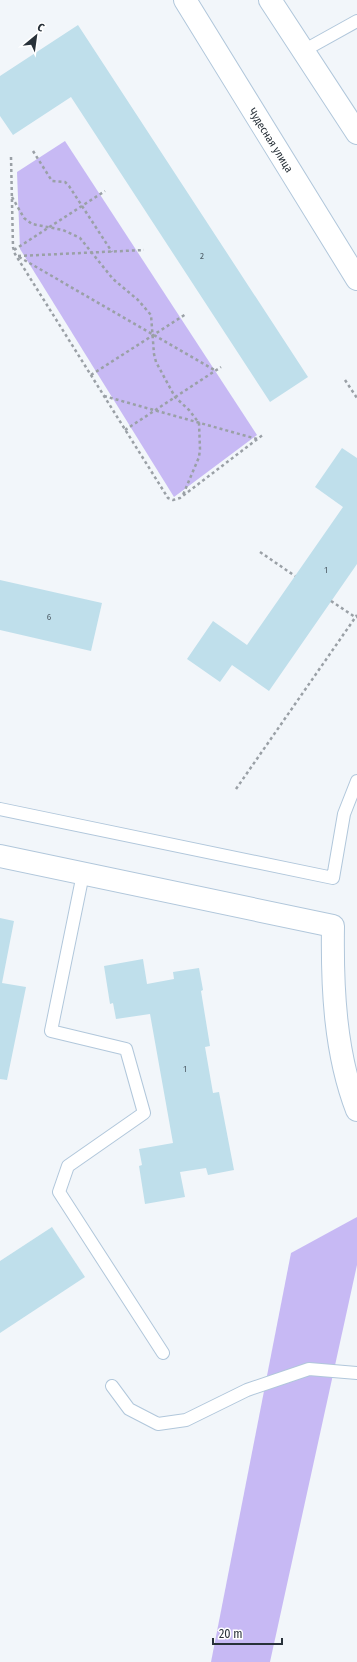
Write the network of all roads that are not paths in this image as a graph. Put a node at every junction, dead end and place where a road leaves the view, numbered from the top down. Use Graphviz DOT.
graph roads {
  1 [pos="184,0"];
  2 [pos="270,0"];
  3 [pos="357,21"];
  4 [pos="303,50"];
  5 [pos="357,133"];
  6 [pos="357,279"];
  7 [pos="357,781"];
  8 [pos="0,809"];
  9 [pos="0,856"];
  10 [pos="83,874"];
  11 [pos="357,1110"];
  12 [pos="163,1353"];
  13 [pos="357,1373"];
  14 [pos="112,1386"];
  1 -- 6 [label="street, Чудесная улица"];
  2 -- 4 [label="street"];
  3 -- 4 [label="lane"];
  4 -- 5 [label="street"];
  7 -- 8 [label="lane"];
  9 -- 10 [label="street"];
  10 -- 11 [label="street"];
  10 -- 12 [label="lane"];
  13 -- 14 [label="lane"];
}
